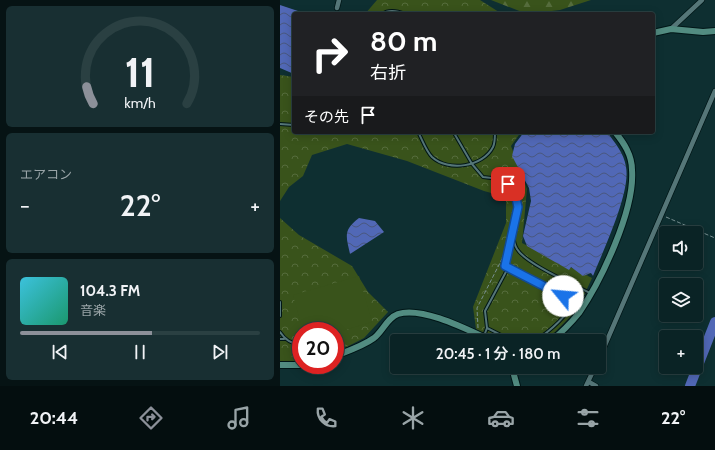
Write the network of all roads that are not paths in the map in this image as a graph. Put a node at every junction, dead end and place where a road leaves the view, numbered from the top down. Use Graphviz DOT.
graph roads {
  1 [pos="339,0"];
  2 [pos="702,0"];
  3 [pos="337,8"];
  4 [pos="385,12"];
  5 [pos="400,12"];
  6 [pos="671,29"];
  7 [pos="715,31"];
  8 [pos="655,33"];
  9 [pos="715,91"];
  10 [pos="280,124"];
  11 [pos="292,126"];
  12 [pos="419,134"];
  13 [pos="455,134"];
  14 [pos="495,134"];
  15 [pos="616,134"];
  16 [pos="472,164"];
  17 [pos="513,235"];
  18 [pos="508,268"];
  19 [pos="591,294"];
  20 [pos="280,302"];
  21 [pos="574,302"];
  22 [pos="583,307"];
  23 [pos="280,316"];
  24 [pos="487,328"];
  25 [pos="280,332"];
  26 [pos="476,334"];
  27 [pos="484,334"];
  28 [pos="499,334"];
  29 [pos="545,334"];
  30 [pos="559,334"];
  31 [pos="280,339"];
  32 [pos="284,339"];
  33 [pos="292,343"];
  34 [pos="606,343"];
  35 [pos="344,352"];
  36 [pos="280,365"];
  37 [pos="292,365"];
  38 [pos="514,374"];
  39 [pos="592,374"];
  40 [pos="587,384"];
  41 [pos="517,386"];
  42 [pos="596,386"];
  1 -- 3 [label="street"];
  2 -- 6 [label="street"];
  4 -- 5 [label="lane"];
  6 -- 7 [label="street"];
  6 -- 8 [label="street"];
  9 -- 34 [label="street"];
  10 -- 11 [label="lane"];
  12 -- 16 [label="lane"];
  13 -- 16 [label="lane"];
  14 -- 16 [label="lane"];
  15 -- 19 [label="street"];
  16 -- 17 [label="lane"];
  17 -- 18 [label="lane"];
  17 -- 19 [label="lane"];
  18 -- 21 [label="lane"];
  18 -- 24 [label="lane"];
  19 -- 22 [label="street"];
  20 -- 23 [label="lane"];
  21 -- 22 [label="lane"];
  21 -- 29 [label="lane"];
  22 -- 30 [label="street"];
  24 -- 27 [label="lane"];
  24 -- 28 [label="lane"];
  25 -- 32 [label="lane"];
  26 -- 35 [label="street"];
  31 -- 32 [label="lane"];
  32 -- 33 [label="lane"];
  36 -- 37 [label="street"];
  38 -- 41 [label="street"];
  39 -- 40 [label="street"];
  40 -- 42 [label="street"];
}
